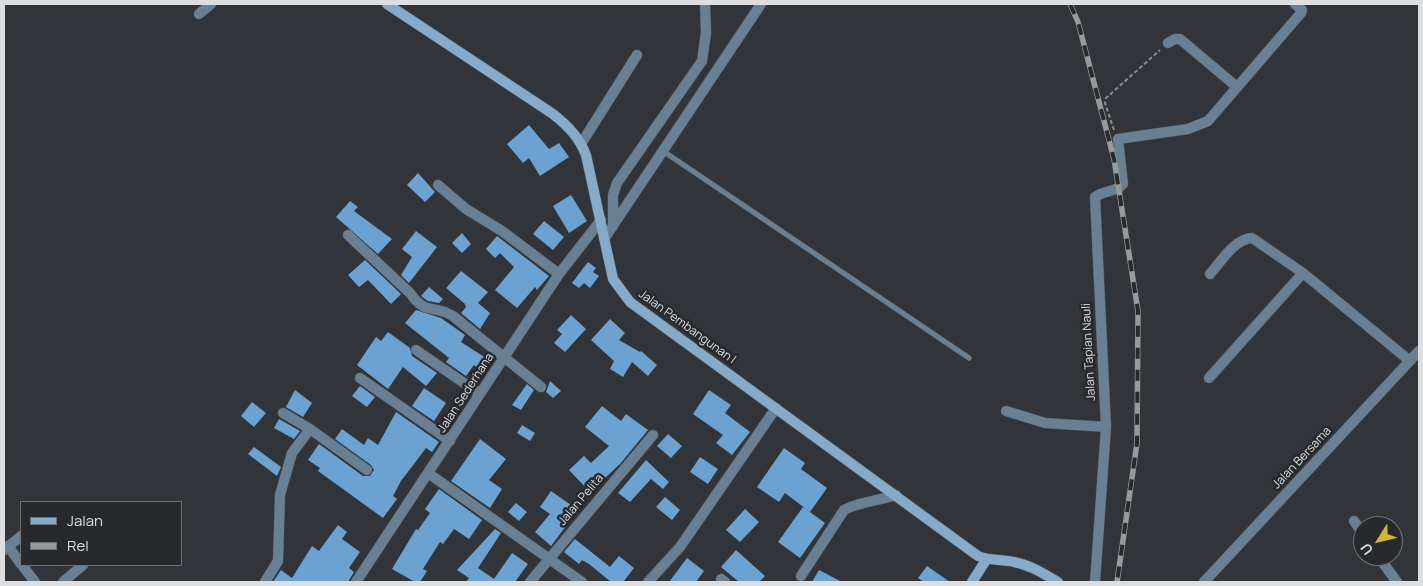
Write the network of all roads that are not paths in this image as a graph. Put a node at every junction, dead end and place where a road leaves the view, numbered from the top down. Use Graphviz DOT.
graph roads {
  1 [pos="211,4"];
  2 [pos="387,4"];
  3 [pos="705,4"];
  4 [pos="761,4"];
  5 [pos="1295,4"];
  6 [pos="199,14"];
  7 [pos="1168,43"];
  8 [pos="638,55"];
  9 [pos="1237,87"];
  10 [pos="581,144"];
  11 [pos="663,151"];
  12 [pos="438,185"];
  13 [pos="601,220"];
  14 [pos="613,227"];
  15 [pos="348,234"];
  16 [pos="604,240"];
  17 [pos="1303,273"];
  18 [pos="559,274"];
  19 [pos="1210,274"];
  20 [pos="416,350"];
  21 [pos="1419,351"];
  22 [pos="504,357"];
  23 [pos="969,358"];
  24 [pos="1410,361"];
  25 [pos="360,378"];
  26 [pos="1209,378"];
  27 [pos="540,387"];
  28 [pos="480,394"];
  29 [pos="776,408"];
  30 [pos="1006,411"];
  31 [pos="283,413"];
  32 [pos="1106,427"];
  33 [pos="310,429"];
  34 [pos="653,435"];
  35 [pos="450,441"];
  36 [pos="367,470"];
  37 [pos="428,473"];
  38 [pos="896,495"];
  39 [pos="20,537"];
  40 [pos="6,548"];
  41 [pos="548,559"];
  42 [pos="986,560"];
  43 [pos="20,562"];
  44 [pos="23,566"];
  45 [pos="82,566"];
  46 [pos="1385,566"];
  47 [pos="801,576"];
  48 [pos="35,582"];
  49 [pos="63,582"];
  50 [pos="265,582"];
  51 [pos="356,582"];
  52 [pos="530,582"];
  53 [pos="582,582"];
  54 [pos="648,582"];
  55 [pos="972,582"];
  56 [pos="1058,582"];
  57 [pos="1095,582"];
  58 [pos="1204,582"];
  59 [pos="1397,582"];
  1 -- 6 [label="street"];
  2 -- 10 [label="main road, Jalan Pembangunan I"];
  3 -- 14 [label="street"];
  4 -- 11 [label="street"];
  5 -- 9 [label="street"];
  7 -- 9 [label="street"];
  8 -- 10 [label="street"];
  9 -- 32 [label="street, Jalan Tapian Nauli"];
  10 -- 13 [label="main road, Jalan Pembangunan I"];
  11 -- 14 [label="street"];
  11 -- 23 [label="lane"];
  12 -- 18 [label="street"];
  13 -- 16 [label="main road, Jalan Pembangunan I"];
  13 -- 18 [label="street, Jalan Sederhana"];
  14 -- 16 [label="street"];
  15 -- 22 [label="street"];
  16 -- 29 [label="main road, Jalan Pembangunan I"];
  17 -- 19 [label="street"];
  17 -- 24 [label="street"];
  17 -- 26 [label="street"];
  18 -- 22 [label="street, Jalan Sederhana"];
  20 -- 28 [label="street"];
  21 -- 24 [label="street, Jalan Bersama"];
  22 -- 27 [label="street"];
  22 -- 28 [label="street, Jalan Sederhana"];
  24 -- 58 [label="street, Jalan Bersama"];
  25 -- 35 [label="street"];
  28 -- 35 [label="street, Jalan Sederhana"];
  29 -- 38 [label="main road, Jalan Pembangunan I"];
  29 -- 54 [label="street"];
  30 -- 32 [label="street"];
  31 -- 33 [label="street"];
  32 -- 57 [label="street, Jalan Tapian Nauli"];
  33 -- 36 [label="street"];
  33 -- 50 [label="street"];
  34 -- 41 [label="street, Jalan Pelita"];
  35 -- 37 [label="street, Jalan Sederhana"];
  37 -- 41 [label="street"];
  37 -- 51 [label="street, Jalan Sederhana"];
  38 -- 42 [label="main road, Jalan Pembangunan I"];
  38 -- 47 [label="street"];
  39 -- 40 [label="street"];
  40 -- 43 [label="street"];
  41 -- 52 [label="street, Jalan Pelita"];
  41 -- 53 [label="street"];
  42 -- 55 [label="main road"];
  42 -- 56 [label="main road"];
  44 -- 48 [label="street"];
  45 -- 49 [label="street"];
  46 -- 59 [label="street"];
}
